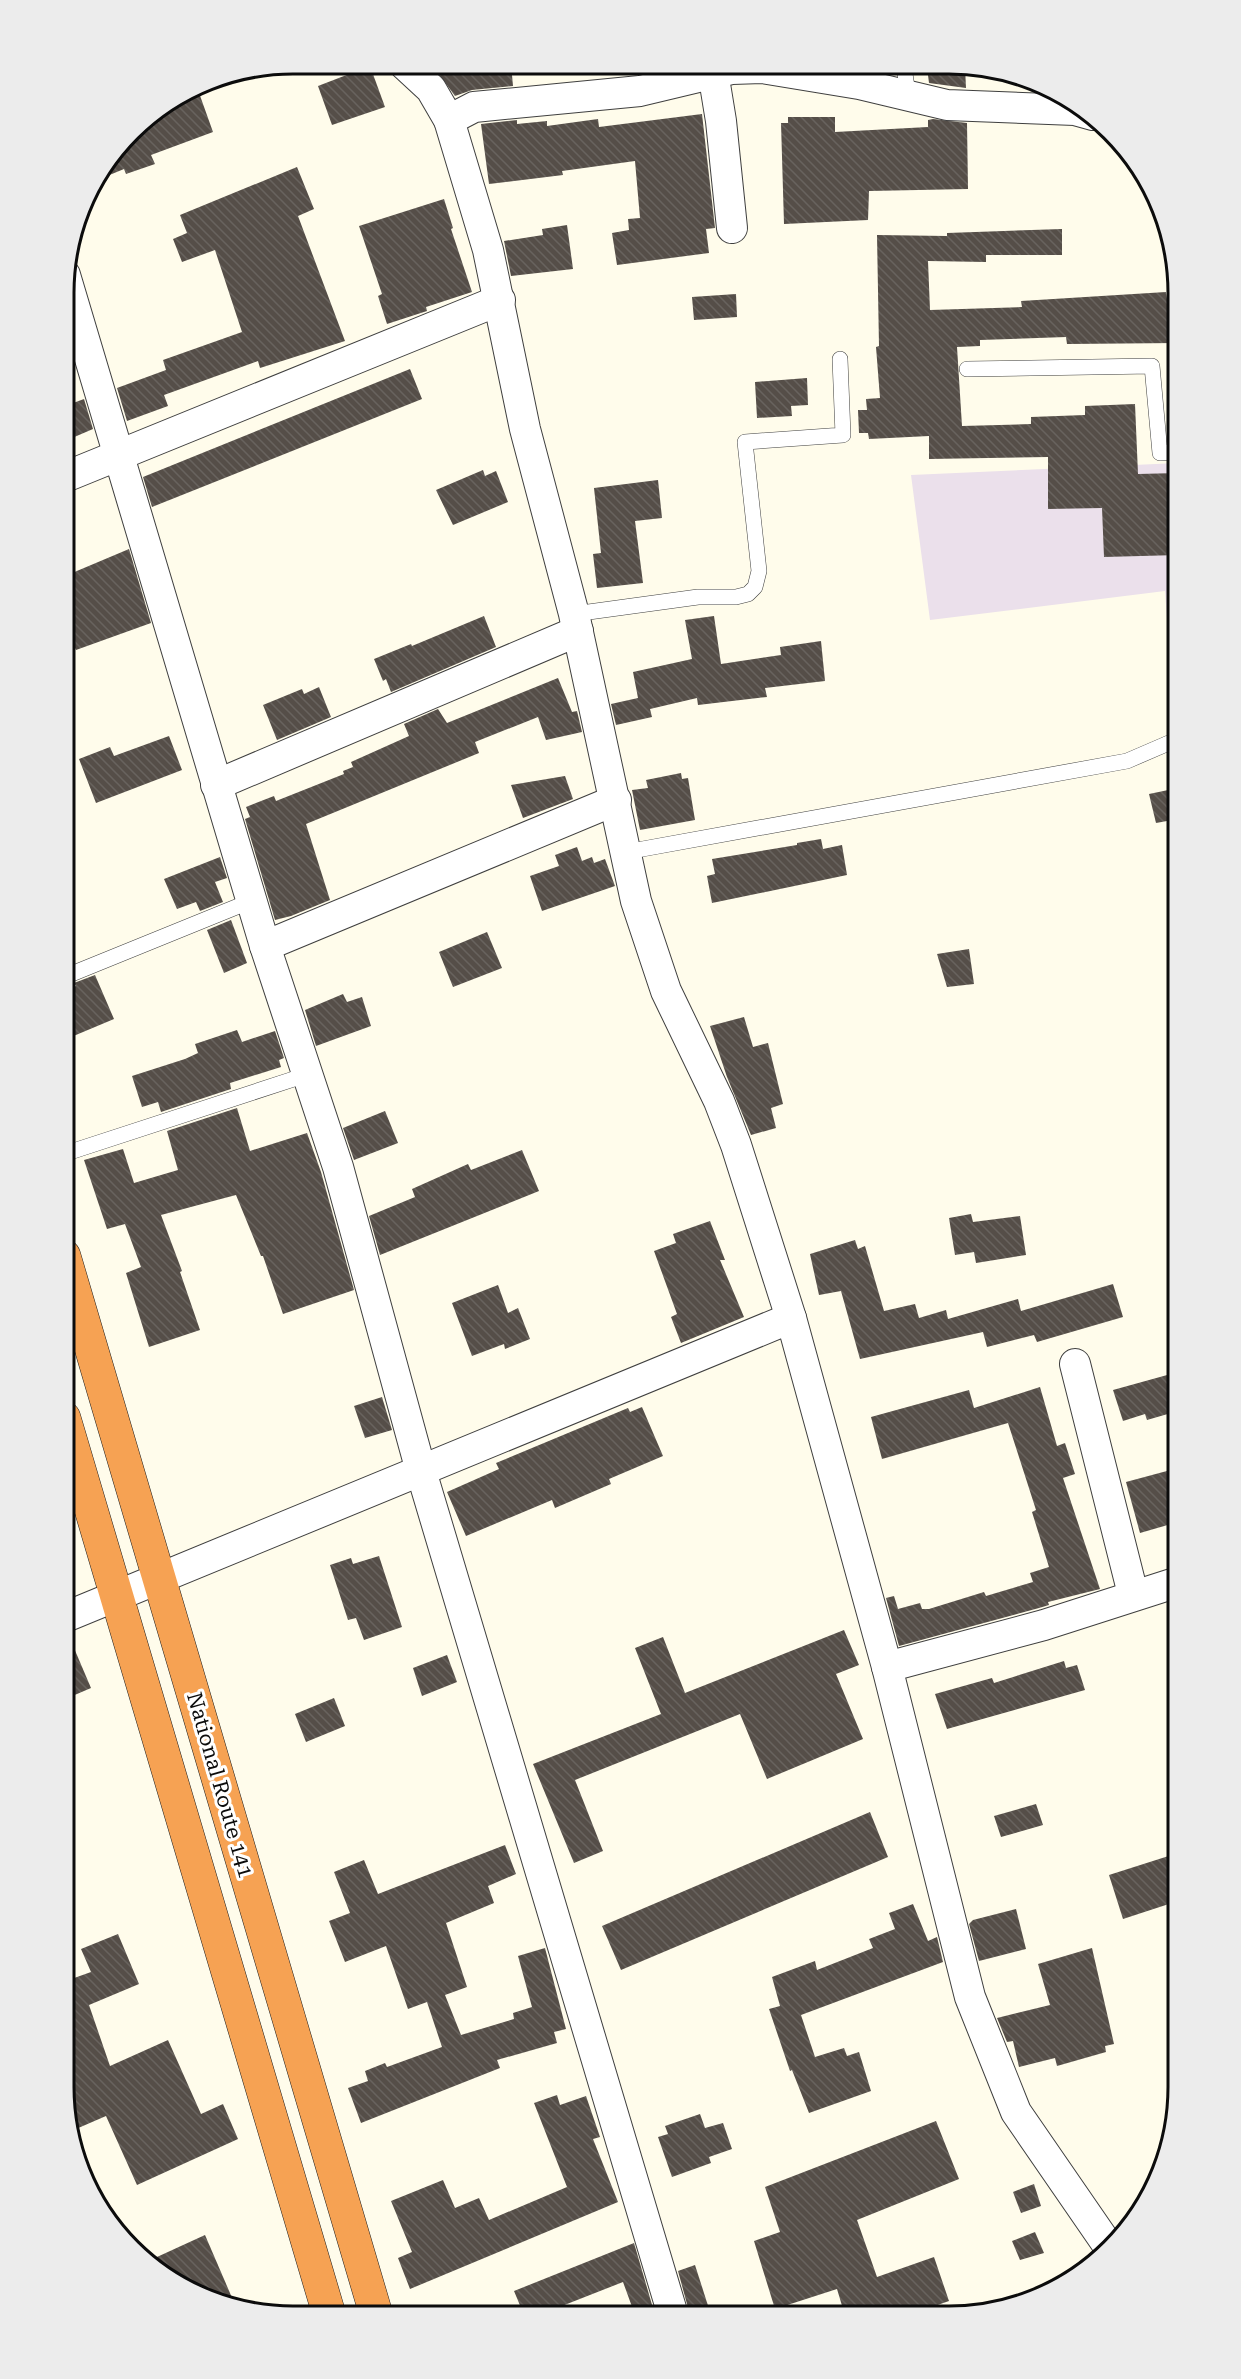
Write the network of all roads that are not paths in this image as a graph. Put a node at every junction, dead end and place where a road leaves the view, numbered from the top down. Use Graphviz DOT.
graph roads {
  1 [pos="419,74"];
  2 [pos="696,74"];
  3 [pos="713,74"];
  4 [pos="828,74"];
  5 [pos="906,81"];
  6 [pos="1068,109"];
  7 [pos="449,120"];
  8 [pos="732,228"];
  9 [pos="500,300"];
  10 [pos="74,306"];
  11 [pos="840,359"];
  12 [pos="967,369"];
  13 [pos="1168,453"];
  14 [pos="117,454"];
  15 [pos="74,473"];
  16 [pos="577,623"];
  17 [pos="1168,743"];
  18 [pos="216,785"];
  19 [pos="616,800"];
  20 [pos="626,852"];
  21 [pos="251,901"];
  22 [pos="265,946"];
  23 [pos="74,973"];
  24 [pos="306,1075"];
  25 [pos="74,1151"];
  26 [pos="74,1290"];
  27 [pos="791,1318"];
  28 [pos="1075,1364"];
  29 [pos="74,1452"];
  30 [pos="421,1471"];
  31 [pos="159,1578"];
  32 [pos="1168,1585"];
  33 [pos="1133,1594"];
  34 [pos="117,1596"];
  35 [pos="74,1614"];
  36 [pos="886,1667"];
  37 [pos="1104,2240"];
  38 [pos="327,2306"];
  39 [pos="374,2306"];
  40 [pos="670,2306"];
  1 -- 7 [label="street"];
  2 -- 7 [label="street"];
  3 -- 8 [label="street"];
  4 -- 5 [label="street"];
  5 -- 6 [label="street"];
  7 -- 9 [label="street"];
  9 -- 14 [label="street"];
  9 -- 16 [label="street"];
  10 -- 14 [label="street"];
  11 -- 16 [label="lane"];
  12 -- 13 [label="lane"];
  14 -- 15 [label="street"];
  14 -- 18 [label="street"];
  16 -- 18 [label="street"];
  16 -- 19 [label="street"];
  17 -- 20 [label="lane"];
  18 -- 21 [label="street"];
  19 -- 20 [label="street"];
  19 -- 22 [label="street"];
  20 -- 27 [label="street"];
  21 -- 22 [label="street"];
  21 -- 23 [label="lane"];
  22 -- 24 [label="street"];
  24 -- 25 [label="lane"];
  24 -- 30 [label="street"];
  26 -- 31 [label="highway, National Route 141"];
  27 -- 30 [label="street"];
  27 -- 36 [label="street"];
  28 -- 33 [label="street"];
  29 -- 34 [label="highway"];
  30 -- 31 [label="street"];
  30 -- 40 [label="street"];
  31 -- 34 [label="street"];
  31 -- 39 [label="highway, National Route 141"];
  32 -- 33 [label="street"];
  33 -- 36 [label="street"];
  34 -- 35 [label="street"];
  34 -- 38 [label="highway"];
  36 -- 37 [label="street"];
}
